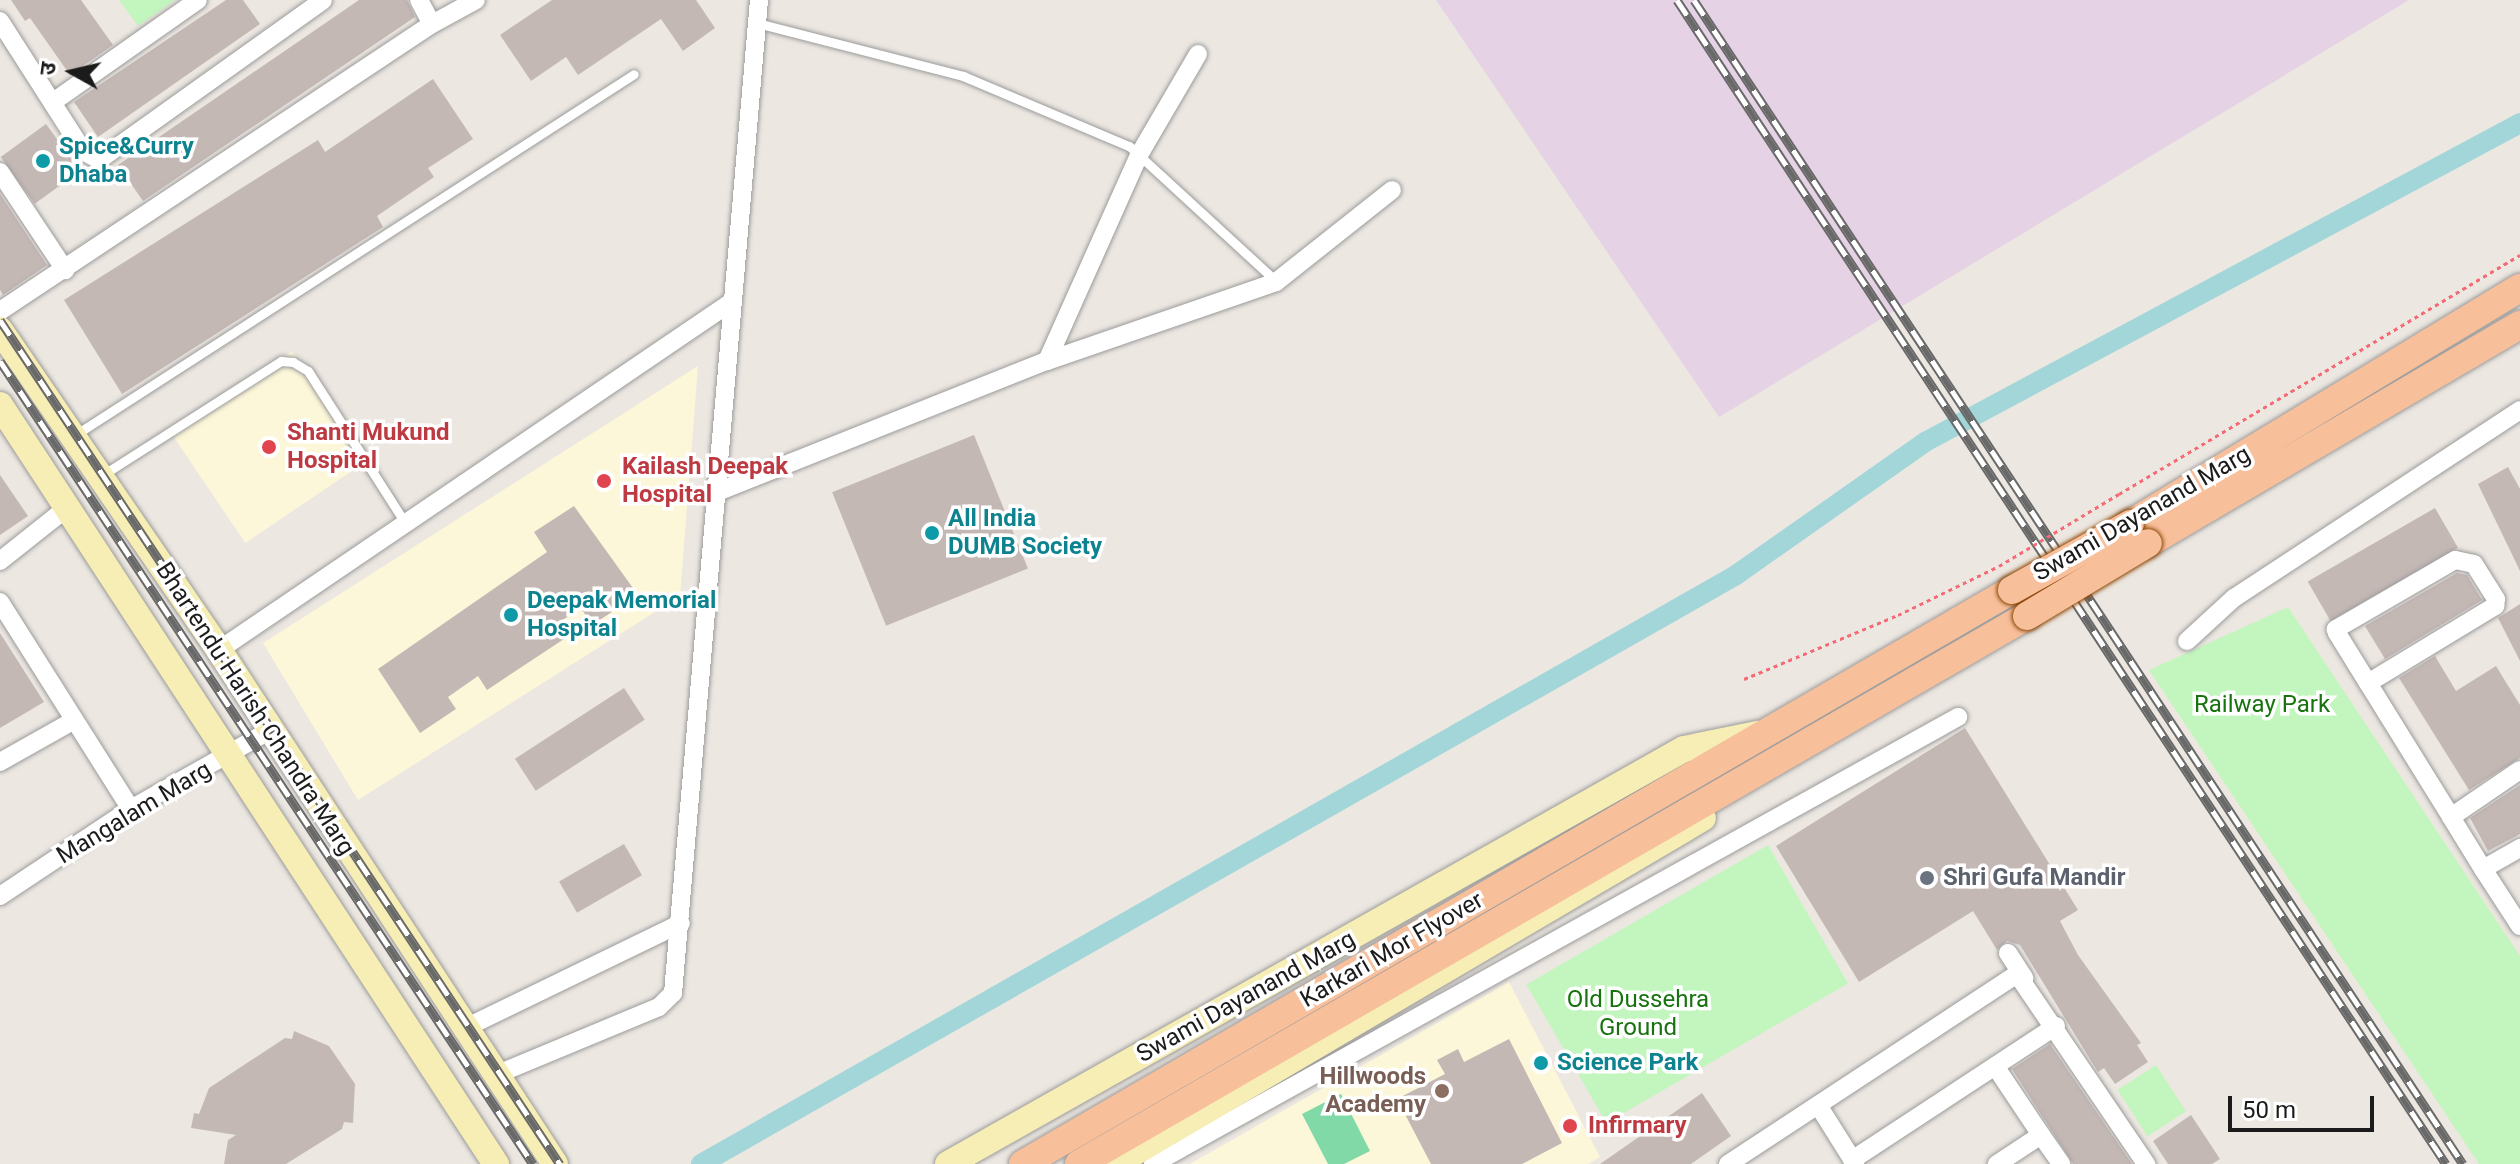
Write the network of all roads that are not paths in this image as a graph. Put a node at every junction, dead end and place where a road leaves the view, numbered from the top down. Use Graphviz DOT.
graph roads {
  1 [pos="198,0"];
  2 [pos="323,0"];
  3 [pos="419,0"];
  4 [pos="476,0"];
  5 [pos="759,0"];
  6 [pos="0,21"];
  7 [pos="757,23"];
  8 [pos="432,24"];
  9 [pos="1198,54"];
  10 [pos="634,74"];
  11 [pos="53,102"];
  12 [pos="1139,155"];
  13 [pos="0,172"];
  14 [pos="1392,190"];
  15 [pos="65,270"];
  16 [pos="1276,282"];
  17 [pos="2520,288"];
  18 [pos="733,301"];
  19 [pos="0,311"];
  20 [pos="2520,325"];
  21 [pos="0,330"];
  22 [pos="1047,361"];
  23 [pos="0,405"];
  24 [pos="2520,410"];
  25 [pos="75,435"];
  26 [pos="101,476"];
  27 [pos="717,492"];
  28 [pos="68,507"];
  29 [pos="406,524"];
  30 [pos="2139,533"];
  31 [pos="0,561"];
  32 [pos="0,602"];
  33 [pos="2187,641"];
  34 [pos="219,650"];
  35 [pos="2368,683"];
  36 [pos="1958,717"];
  37 [pos="71,722"];
  38 [pos="269,731"];
  39 [pos="1761,734"];
  40 [pos="230,756"];
  41 [pos="0,762"];
  42 [pos="1767,766"];
  43 [pos="2520,770"];
  44 [pos="131,809"];
  45 [pos="2451,817"];
  46 [pos="2520,848"];
  47 [pos="2483,869"];
  48 [pos="0,896"];
  49 [pos="681,923"];
  50 [pos="2520,926"];
  51 [pos="2008,953"];
  52 [pos="2024,978"];
  53 [pos="2056,1026"];
  54 [pos="463,1029"];
  55 [pos="1995,1066"];
  56 [pos="498,1084"];
  57 [pos="1818,1105"];
  58 [pos="2041,1135"];
  59 [pos="1752,1158"];
  60 [pos="1164,1161"];
  61 [pos="1854,1162"];
  62 [pos="496,1164"];
  63 [pos="555,1164"];
  64 [pos="948,1164"];
  65 [pos="1023,1164"];
  66 [pos="1079,1164"];
  67 [pos="1115,1164"];
  68 [pos="1728,1164"];
  69 [pos="1997,1164"];
  70 [pos="2061,1164"];
  71 [pos="2146,1164"];
  1 -- 11 [label="street"];
  2 -- 11 [label="street"];
  3 -- 8 [label="street"];
  4 -- 8 [label="street"];
  5 -- 7 [label="street"];
  6 -- 11 [label="street"];
  7 -- 12 [label="lane"];
  7 -- 18 [label="street"];
  8 -- 15 [label="street"];
  9 -- 12 [label="street"];
  10 -- 25 [label="lane"];
  12 -- 16 [label="lane"];
  12 -- 22 [label="street"];
  13 -- 15 [label="street"];
  14 -- 16 [label="street"];
  15 -- 19 [label="street"];
  16 -- 22 [label="street"];
  17 -- 30 [label="main road, Swami Dayanand Marg"];
  18 -- 27 [label="street"];
  18 -- 29 [label="street"];
  20 -- 30 [label="main road, Swami Dayanand Marg"];
  21 -- 25 [label="main road, Bhartendu Harish Chandra Marg"];
  22 -- 27 [label="street"];
  23 -- 28 [label="main road, Bhartendu Harish Chandra Marg"];
  24 -- 33 [label="street"];
  25 -- 26 [label="main road, Bhartendu Harish Chandra Marg"];
  26 -- 29 [label="lane"];
  26 -- 34 [label="main road, Bhartendu Harish Chandra Marg"];
  27 -- 49 [label="street"];
  28 -- 31 [label="street"];
  28 -- 40 [label="main road, Bhartendu Harish Chandra Marg"];
  29 -- 34 [label="street"];
  30 -- 39 [label="main road, Swami Dayanand Marg, bridge"];
  30 -- 42 [label="main road, Swami Dayanand Marg, bridge"];
  32 -- 37 [label="street"];
  34 -- 38 [label="main road, Bhartendu Harish Chandra Marg"];
  35 -- 35 [label="street"];
  35 -- 45 [label="street"];
  36 -- 60 [label="street"];
  37 -- 41 [label="street"];
  37 -- 44 [label="street"];
  38 -- 40 [label="street, Mangalam Marg"];
  38 -- 54 [label="main road, Bhartendu Harish Chandra Marg"];
  39 -- 64 [label="main road, Swami Dayanand Marg"];
  39 -- 65 [label="main road, Karkari Mor Flyover"];
  40 -- 44 [label="street, Mangalam Marg"];
  40 -- 62 [label="main road, Bhartendu Harish Chandra Marg"];
  42 -- 66 [label="main road, Karkari Mor Flyover"];
  42 -- 67 [label="main road"];
  43 -- 45 [label="street"];
  44 -- 48 [label="street, Mangalam Marg"];
  45 -- 47 [label="street"];
  46 -- 47 [label="street"];
  47 -- 50 [label="street"];
  49 -- 54 [label="street"];
  49 -- 56 [label="street"];
  51 -- 52 [label="street"];
  52 -- 53 [label="street"];
  52 -- 57 [label="street"];
  53 -- 55 [label="street"];
  53 -- 71 [label="street"];
  54 -- 56 [label="main road, Bhartendu Harish Chandra Marg"];
  55 -- 58 [label="street"];
  55 -- 61 [label="street"];
  56 -- 63 [label="main road, Bhartendu Harish Chandra Marg"];
  57 -- 59 [label="street"];
  57 -- 61 [label="street"];
  58 -- 69 [label="street"];
  58 -- 70 [label="street"];
  59 -- 68 [label="street"];
}
